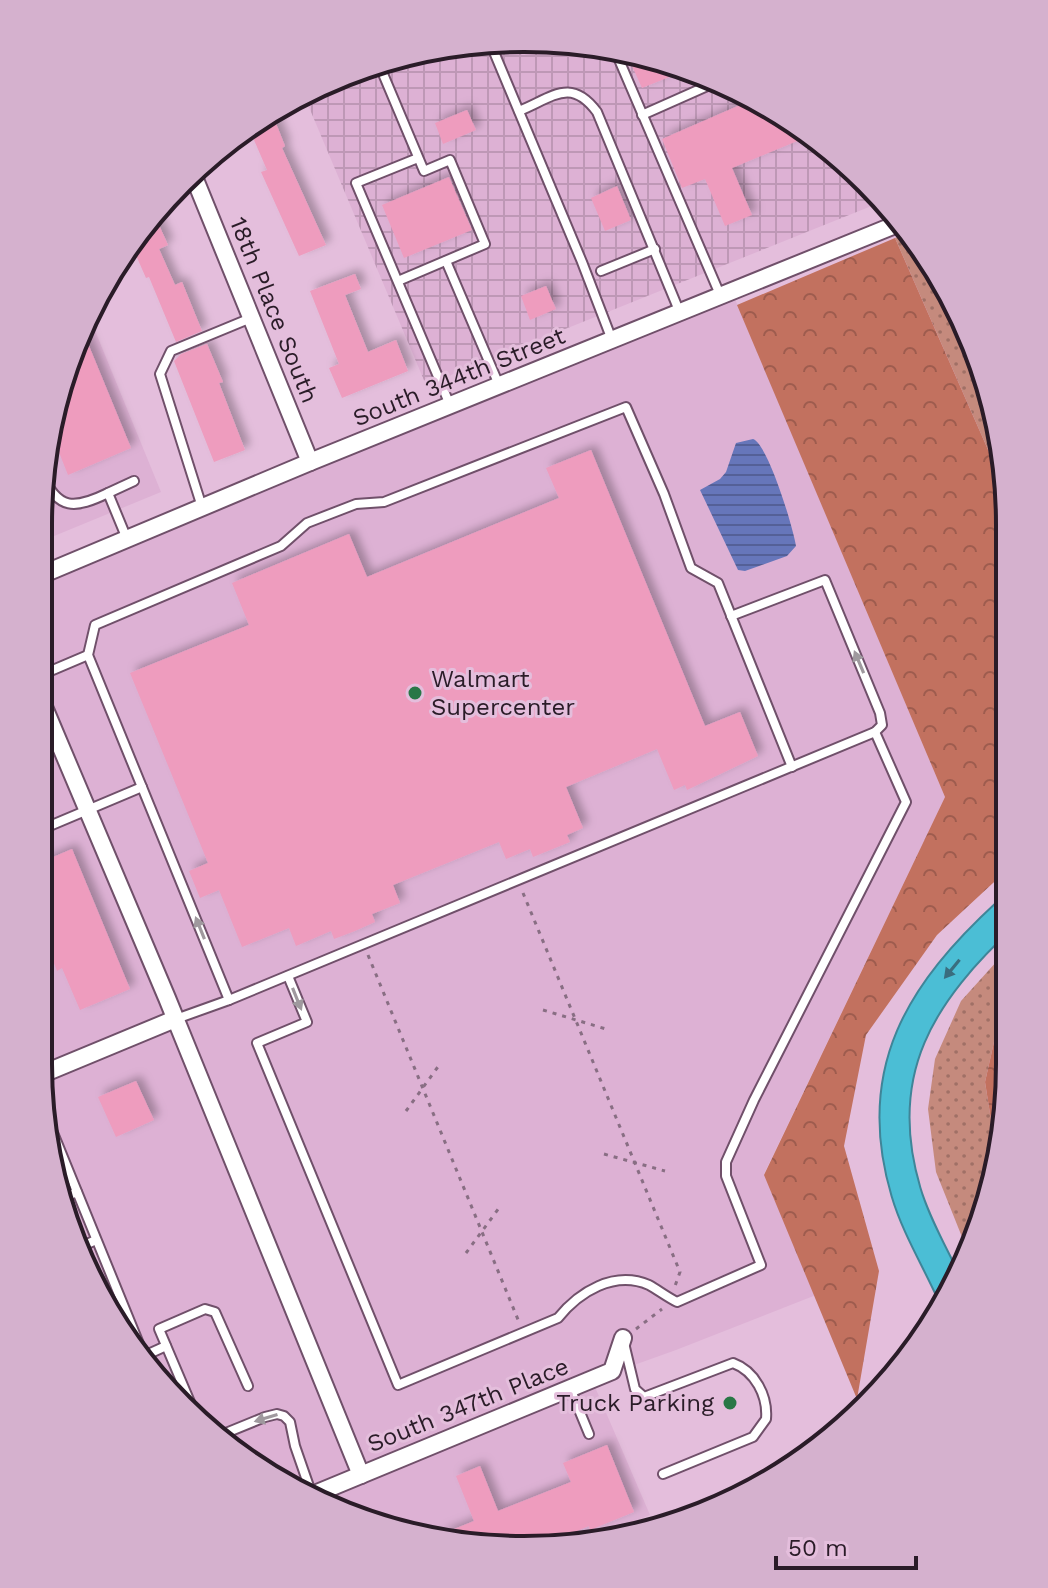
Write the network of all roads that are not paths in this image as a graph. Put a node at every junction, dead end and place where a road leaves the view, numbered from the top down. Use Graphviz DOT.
graph roads {
  1 [pos="494,53"];
  2 [pos="620,62"];
  3 [pos="383,74"];
  4 [pos="704,88"];
  5 [pos="519,111"];
  6 [pos="642,115"];
  7 [pos="418,158"];
  8 [pos="197,184"];
  9 [pos="890,227"];
  10 [pos="655,249"];
  11 [pos="446,261"];
  12 [pos="601,271"];
  13 [pos="398,281"];
  14 [pos="721,297"];
  15 [pos="680,313"];
  16 [pos="251,318"];
  17 [pos="612,341"];
  18 [pos="500,386"];
  19 [pos="450,405"];
  20 [pos="310,462"];
  21 [pos="134,481"];
  22 [pos="108,493"];
  23 [pos="53,495"];
  24 [pos="202,508"];
  25 [pos="127,539"];
  26 [pos="52,570"];
  27 [pos="731,616"];
  28 [pos="88,655"];
  29 [pos="52,670"];
  30 [pos="52,727"];
  31 [pos="875,732"];
  32 [pos="792,767"];
  33 [pos="142,787"];
  34 [pos="86,810"];
  35 [pos="52,825"];
  36 [pos="996,924"];
  37 [pos="288,976"];
  38 [pos="229,1000"];
  39 [pos="175,1019"];
  40 [pos="52,1070"];
  41 [pos="60,1150"];
  42 [pos="77,1192"];
  43 [pos="71,1195"];
  44 [pos="96,1240"];
  45 [pos="88,1244"];
  46 [pos="934,1254"];
  47 [pos="945,1278"];
  48 [pos="939,1288"];
  49 [pos="129,1321"];
  50 [pos="623,1338"];
  51 [pos="166,1346"];
  52 [pos="151,1352"];
  53 [pos="248,1386"];
  54 [pos="570,1388"];
  55 [pos="185,1393"];
  56 [pos="229,1432"];
  57 [pos="589,1434"];
  58 [pos="663,1474"];
  59 [pos="361,1475"];
  60 [pos="307,1483"];
  61 [pos="323,1491"];
  1 -- 5 [label="lane"];
  2 -- 6 [label="lane"];
  3 -- 7 [label="lane"];
  4 -- 6 [label="lane"];
  5 -- 10 [label="lane"];
  5 -- 17 [label="lane"];
  6 -- 14 [label="lane"];
  7 -- 11 [label="lane"];
  7 -- 13 [label="lane"];
  8 -- 16 [label="street, 18th Place South"];
  9 -- 14 [label="street, South 344th Street"];
  10 -- 12 [label="lane"];
  10 -- 15 [label="lane"];
  11 -- 13 [label="lane"];
  11 -- 18 [label="lane"];
  13 -- 19 [label="lane"];
  14 -- 15 [label="street, South 344th Street"];
  15 -- 17 [label="street, South 344th Street"];
  16 -- 20 [label="street, 18th Place South"];
  16 -- 24 [label="lane"];
  17 -- 18 [label="street, South 344th Street"];
  18 -- 19 [label="street, South 344th Street"];
  19 -- 20 [label="street, South 344th Street"];
  20 -- 24 [label="street, South 344th Street"];
  21 -- 22 [label="lane"];
  22 -- 23 [label="lane"];
  22 -- 25 [label="lane"];
  24 -- 25 [label="street, South 344th Street"];
  25 -- 26 [label="street, South 344th Street"];
  27 -- 28 [label="lane"];
  31 -- 27 [label="lane, one-way"];
  27 -- 32 [label="lane"];
  28 -- 29 [label="lane"];
  28 -- 33 [label="lane"];
  30 -- 34 [label="street"];
  31 -- 32 [label="lane"];
  37 -- 31 [label="lane, one-way"];
  32 -- 37 [label="lane"];
  33 -- 34 [label="lane"];
  38 -- 33 [label="lane, one-way"];
  34 -- 35 [label="lane"];
  34 -- 39 [label="street"];
  36 -- 46 [label="highway, one-way"];
  37 -- 38 [label="lane"];
  38 -- 39 [label="lane"];
  39 -- 40 [label="street"];
  39 -- 59 [label="street"];
  41 -- 42 [label="lane"];
  42 -- 43 [label="lane"];
  42 -- 44 [label="lane"];
  44 -- 45 [label="lane"];
  44 -- 49 [label="lane"];
  46 -- 47 [label="highway"];
  46 -- 48 [label="highway"];
  50 -- 54 [label="street, South 347th Place"];
  50 -- 58 [label="lane"];
  51 -- 52 [label="lane"];
  51 -- 53 [label="lane"];
  51 -- 55 [label="lane"];
  54 -- 57 [label="lane"];
  54 -- 59 [label="street, South 347th Place"];
  60 -- 56 [label="lane, one-way"];
  59 -- 61 [label="street, South 347th Place"];
}
